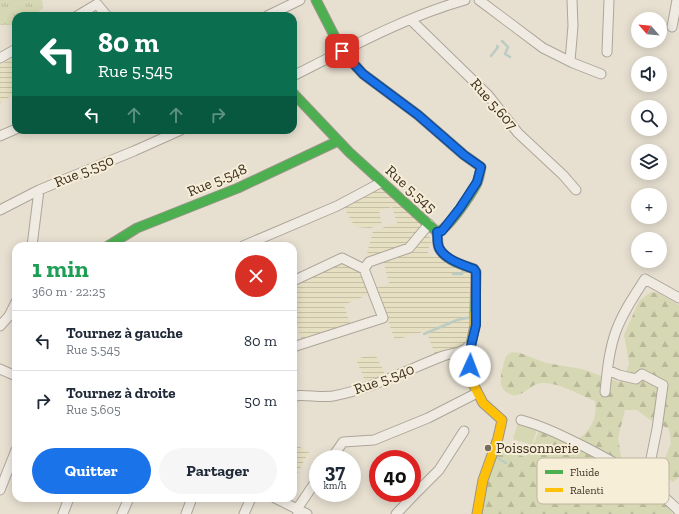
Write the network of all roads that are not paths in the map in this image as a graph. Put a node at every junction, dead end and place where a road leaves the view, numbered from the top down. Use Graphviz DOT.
graph roads {
  1 [pos="300,0"];
  2 [pos="316,0"];
  3 [pos="465,0"];
  4 [pos="479,0"];
  5 [pos="572,0"];
  6 [pos="609,0"];
  7 [pos="677,0"];
  8 [pos="100,2"];
  9 [pos="83,12"];
  10 [pos="105,12"];
  11 [pos="275,12"];
  12 [pos="411,20"];
  13 [pos="672,27"];
  14 [pos="12,51"];
  15 [pos="342,51"];
  16 [pos="607,52"];
  17 [pos="0,58"];
  18 [pos="570,61"];
  19 [pos="297,74"];
  20 [pos="601,74"];
  21 [pos="297,97"];
  22 [pos="12,131"];
  23 [pos="169,134"];
  24 [pos="0,136"];
  25 [pos="338,141"];
  26 [pos="382,182"];
  27 [pos="39,190"];
  28 [pos="576,190"];
  29 [pos="0,210"];
  30 [pos="429,224"];
  31 [pos="437,232"];
  32 [pos="32,242"];
  33 [pos="112,242"];
  34 [pos="252,242"];
  35 [pos="364,269"];
  36 [pos="297,279"];
  37 [pos="679,298"];
  38 [pos="12,310"];
  39 [pos="0,326"];
  40 [pos="470,345"];
  41 [pos="297,346"];
  42 [pos="0,369"];
  43 [pos="608,370"];
  44 [pos="12,374"];
  45 [pos="605,392"];
  46 [pos="477,393"];
  47 [pos="297,396"];
  48 [pos="521,420"];
  49 [pos="464,431"];
  50 [pos="337,450"];
  51 [pos="605,458"];
  52 [pos="651,458"];
  53 [pos="12,460"];
  54 [pos="0,490"];
  55 [pos="309,493"];
  56 [pos="68,502"];
  57 [pos="127,502"];
  58 [pos="190,502"];
  59 [pos="249,502"];
  60 [pos="282,502"];
  61 [pos="669,502"];
  62 [pos="679,511"];
  63 [pos="298,512"];
  64 [pos="63,514"];
  65 [pos="122,514"];
  66 [pos="186,514"];
  67 [pos="244,514"];
  68 [pos="307,514"];
  69 [pos="396,514"];
  70 [pos="477,514"];
  1 -- 11 [label="street"];
  2 -- 15 [label="street"];
  3 -- 12 [label="street"];
  4 -- 18 [label="street"];
  5 -- 18 [label="street"];
  6 -- 16 [label="street"];
  7 -- 13 [label="street"];
  8 -- 9 [label="street"];
  8 -- 10 [label="street"];
  12 -- 15 [label="street"];
  12 -- 28 [label="street, Rue 5.607"];
  14 -- 17 [label="street"];
  15 -- 19 [label="street"];
  15 -- 31 [label="street"];
  18 -- 20 [label="street"];
  21 -- 25 [label="street, Rue 5.545"];
  22 -- 24 [label="street"];
  23 -- 27 [label="street, Rue 5.550"];
  25 -- 26 [label="street, Rue 5.545"];
  25 -- 33 [label="street, Rue 5.548"];
  26 -- 30 [label="street, Rue 5.545"];
  26 -- 34 [label="street"];
  27 -- 29 [label="street"];
  27 -- 32 [label="street, Rue 5.550"];
  30 -- 31 [label="street, Rue 5.545"];
  30 -- 35 [label="street"];
  31 -- 40 [label="street, Rue 5.545"];
  35 -- 36 [label="street"];
  35 -- 41 [label="street"];
  37 -- 43 [label="street"];
  38 -- 39 [label="street"];
  40 -- 46 [label="street, Rue 5.545"];
  40 -- 47 [label="street, Rue 5.540"];
  42 -- 44 [label="street"];
  43 -- 45 [label="street"];
  43 -- 52 [label="street"];
  46 -- 50 [label="street"];
  46 -- 70 [label="street, Rue 5.545"];
  48 -- 51 [label="street"];
  49 -- 69 [label="street"];
  53 -- 54 [label="street"];
  55 -- 63 [label="street"];
  56 -- 64 [label="street"];
  57 -- 65 [label="street"];
  58 -- 66 [label="street"];
  59 -- 67 [label="street"];
  60 -- 63 [label="street"];
  61 -- 62 [label="street"];
  63 -- 68 [label="street"];
}
